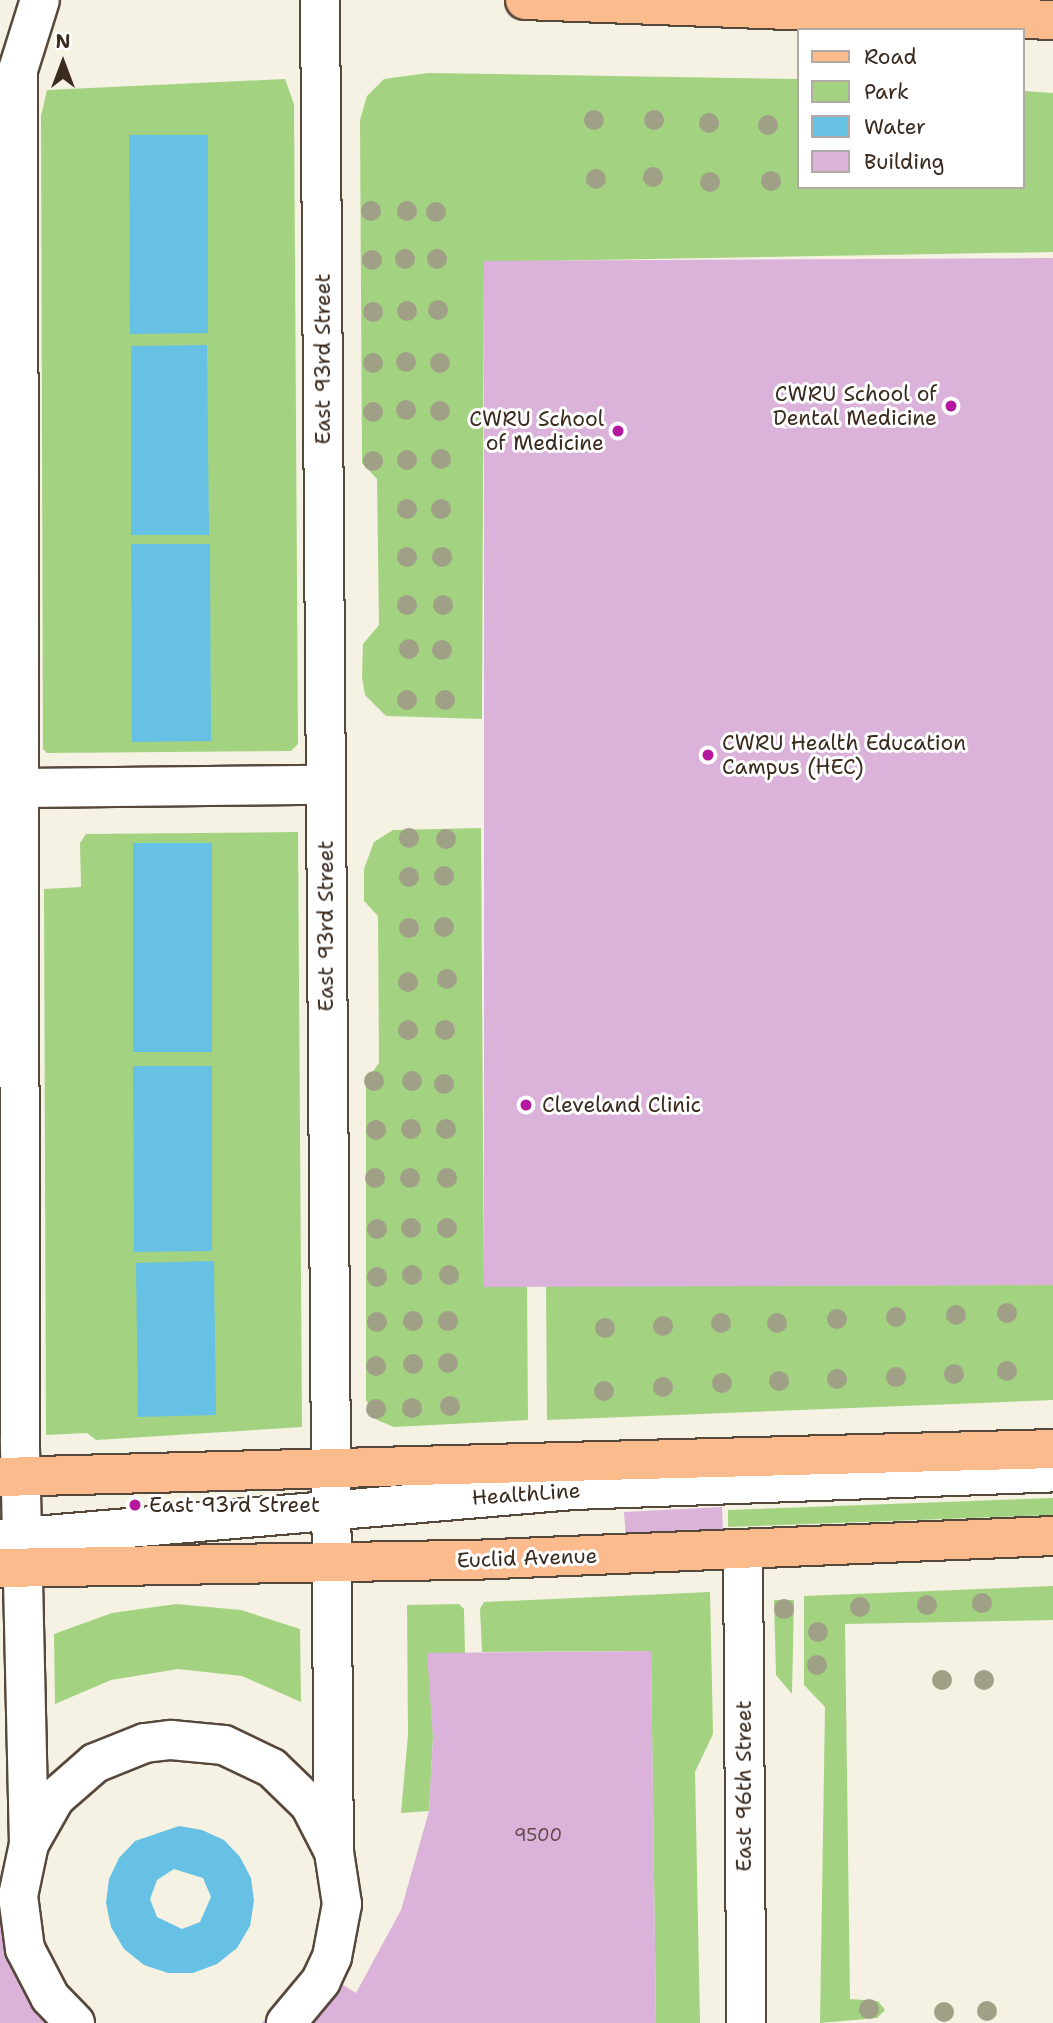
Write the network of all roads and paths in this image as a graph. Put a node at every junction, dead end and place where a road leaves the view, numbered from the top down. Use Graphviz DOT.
graph roads {
  1 [pos="40,0"];
  2 [pos="320,0"];
  3 [pos="525,0"];
  4 [pos="970,7"];
  5 [pos="1053,20"];
  6 [pos="326,785"];
  7 [pos="20,788"];
  8 [pos="1053,1449"];
  9 [pos="330,1469"];
  10 [pos="1053,1472"];
  11 [pos="10,1477"];
  12 [pos="330,1510"];
  13 [pos="1053,1536"];
  14 [pos="743,1550"];
  15 [pos="11,1553"];
  16 [pos="330,1562"];
  17 [pos="29,1844"];
  18 [pos="334,1852"];
  19 [pos="75,2023"];
  20 [pos="286,2023"];
  21 [pos="746,2023"];
  1 -- 7 [label="street, East 93rd Street"];
  2 -- 6 [label="street, East 93rd Street"];
  3 -- 4 [label="main road"];
  4 -- 5 [label="main road"];
  6 -- 7 [label="street"];
  6 -- 9 [label="street, East 93rd Street"];
  7 -- 11 [label="street, East 93rd Street"];
  8 -- 9 [label="main road"];
  9 -- 11 [label="main road"];
  9 -- 12 [label="street, East 93rd Street"];
  10 -- 12 [label="street, HealthLine"];
  11 -- 15 [label="street, East 93rd Street"];
  12 -- 15 [label="street, HealthLine"];
  12 -- 16 [label="street, East 93rd Street"];
  13 -- 14 [label="main road, Euclid Avenue"];
  14 -- 16 [label="main road, Euclid Avenue"];
  14 -- 21 [label="street, East 96th Street"];
  15 -- 16 [label="main road, Euclid Avenue"];
  15 -- 17 [label="street, East 93rd Street"];
  16 -- 18 [label="street, East 93rd Street"];
  17 -- 18 [label="street, East 93rd Street"];
  17 -- 19 [label="street, East 93rd Street"];
  18 -- 20 [label="street, East 93rd Street"];
}
